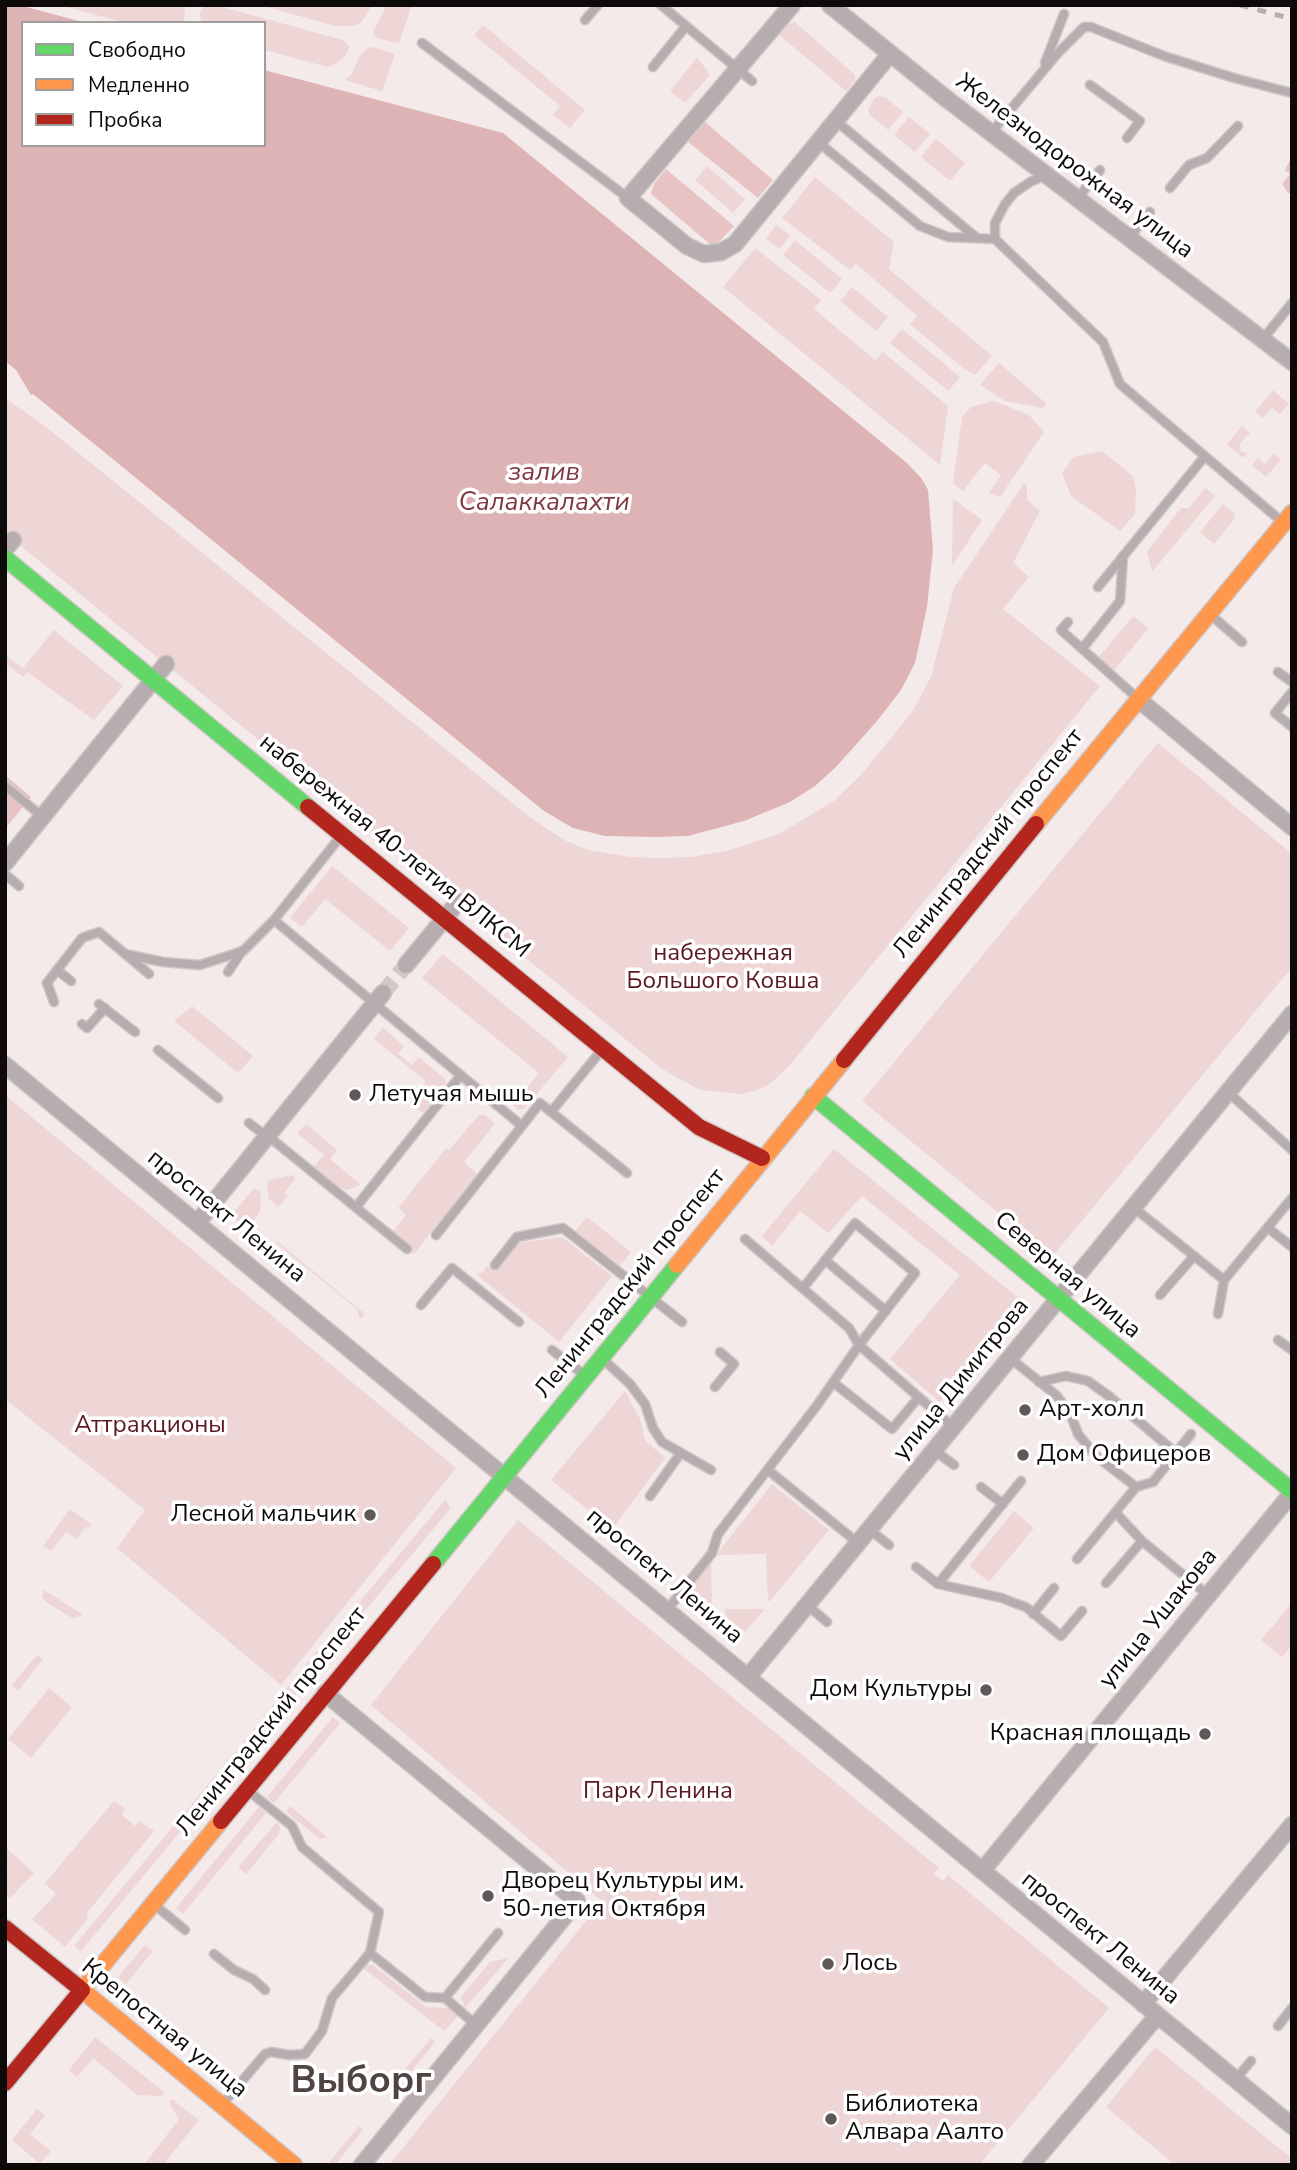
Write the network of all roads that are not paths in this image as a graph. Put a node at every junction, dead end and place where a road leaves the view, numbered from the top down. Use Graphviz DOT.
graph roads {
  1 [pos="598,5"];
  2 [pos="661,5"];
  3 [pos="792,5"];
  4 [pos="830,5"];
  5 [pos="1064,14"];
  6 [pos="585,20"];
  7 [pos="686,26"];
  8 [pos="422,43"];
  9 [pos="890,54"];
  10 [pos="653,67"];
  11 [pos="738,68"];
  12 [pos="1042,73"];
  13 [pos="752,81"];
  14 [pos="1090,85"];
  15 [pos="1292,93"];
  16 [pos="836,121"];
  17 [pos="1238,126"];
  18 [pos="991,133"];
  19 [pos="1127,138"];
  20 [pos="818,142"];
  21 [pos="1100,170"];
  22 [pos="1046,175"];
  23 [pos="1170,188"];
  24 [pos="628,198"];
  25 [pos="1077,199"];
  26 [pos="1150,212"];
  27 [pos="977,238"];
  28 [pos="995,239"];
  29 [pos="1128,239"];
  30 [pos="1292,303"];
  31 [pos="1263,339"];
  32 [pos="1292,362"];
  33 [pos="1205,456"];
  34 [pos="1287,518"];
  35 [pos="8,555"];
  36 [pos="1123,556"];
  37 [pos="1098,587"];
  38 [pos="1208,613"];
  39 [pos="1068,622"];
  40 [pos="1242,642"];
  41 [pos="1082,649"];
  42 [pos="166,664"];
  43 [pos="1278,672"];
  44 [pos="154,681"];
  45 [pos="1292,682"];
  46 [pos="1292,692"];
  47 [pos="1138,699"];
  48 [pos="1292,727"];
  49 [pos="5,786"];
  50 [pos="43,817"];
  51 [pos="1292,827"];
  52 [pos="342,834"];
  53 [pos="5,863"];
  54 [pos="5,874"];
  55 [pos="19,886"];
  56 [pos="458,902"];
  57 [pos="444,918"];
  58 [pos="274,920"];
  59 [pos="243,951"];
  60 [pos="125,954"];
  61 [pos="406,965"];
  62 [pos="57,971"];
  63 [pos="228,972"];
  64 [pos="149,974"];
  65 [pos="71,981"];
  66 [pos="379,999"];
  67 [pos="54,1002"];
  68 [pos="1292,1014"];
  69 [pos="82,1024"];
  70 [pos="135,1032"];
  71 [pos="603,1047"];
  72 [pos="158,1050"];
  73 [pos="5,1065"];
  74 [pos="461,1075"];
  75 [pos="1228,1092"];
  76 [pos="813,1096"];
  77 [pos="218,1098"];
  78 [pos="551,1112"];
  79 [pos="249,1123"];
  80 [pos="522,1126"];
  81 [pos="267,1137"];
  82 [pos="1292,1150"];
  83 [pos="762,1158"];
  84 [pos="627,1172"];
  85 [pos="1292,1198"];
  86 [pos="356,1207"];
  87 [pos="1133,1208"];
  88 [pos="197,1223"];
  89 [pos="1268,1228"];
  90 [pos="436,1235"];
  91 [pos="745,1239"];
  92 [pos="1292,1247"];
  93 [pos="407,1249"];
  94 [pos="1194,1255"];
  95 [pos="825,1260"];
  96 [pos="495,1265"];
  97 [pos="1224,1280"];
  98 [pos="803,1288"];
  99 [pos="1160,1295"];
  100 [pos="650,1297"];
  101 [pos="1059,1298"];
  102 [pos="421,1305"];
  103 [pos="886,1311"];
  104 [pos="1218,1314"];
  105 [pos="519,1322"];
  106 [pos="682,1322"];
  107 [pos="1278,1339"];
  108 [pos="859,1345"];
  109 [pos="552,1350"];
  110 [pos="1292,1350"];
  111 [pos="720,1352"];
  112 [pos="600,1357"];
  113 [pos="1010,1358"];
  114 [pos="585,1376"];
  115 [pos="1039,1382"];
  116 [pos="834,1383"];
  117 [pos="715,1387"];
  118 [pos="919,1397"];
  119 [pos="953,1427"];
  120 [pos="1191,1434"];
  121 [pos="934,1450"];
  122 [pos="1176,1453"];
  123 [pos="680,1454"];
  124 [pos="954,1465"];
  125 [pos="711,1470"];
  126 [pos="768,1470"];
  127 [pos="505,1475"];
  128 [pos="1021,1481"];
  129 [pos="981,1487"];
  130 [pos="1136,1487"];
  131 [pos="1292,1492"];
  132 [pos="650,1496"];
  133 [pos="1003,1504"];
  134 [pos="1116,1513"];
  135 [pos="869,1529"];
  136 [pos="1142,1541"];
  137 [pos="858,1543"];
  138 [pos="889,1545"];
  139 [pos="1077,1559"];
  140 [pos="916,1567"];
  141 [pos="1106,1583"];
  142 [pos="938,1584"];
  143 [pos="1054,1588"];
  144 [pos="1209,1596"];
  145 [pos="807,1605"];
  146 [pos="667,1610"];
  147 [pos="1082,1611"];
  148 [pos="1033,1614"];
  149 [pos="827,1622"];
  150 [pos="748,1677"];
  151 [pos="325,1693"];
  152 [pos="246,1790"];
  153 [pos="1292,1825"];
  154 [pos="982,1871"];
  155 [pos="153,1903"];
  156 [pos="5,1928"];
  157 [pos="185,1930"];
  158 [pos="498,1933"];
  159 [pos="370,1953"];
  160 [pos="214,1954"];
  161 [pos="82,1990"];
  162 [pos="265,1990"];
  163 [pos="445,1998"];
  164 [pos="1143,2004"];
  165 [pos="1292,2008"];
  166 [pos="1157,2016"];
  167 [pos="476,2025"];
  168 [pos="1278,2025"];
  169 [pos="1251,2060"];
  170 [pos="1236,2079"];
  171 [pos="5,2082"];
  172 [pos="221,2106"];
  173 [pos="1292,2126"];
  174 [pos="294,2165"];
  175 [pos="362,2165"];
  176 [pos="1031,2165"];
  1 -- 6 [label="lane"];
  2 -- 7 [label="lane"];
  3 -- 11 [label="street"];
  4 -- 9 [label="street, Железнодорожная улица"];
  5 -- 12 [label="lane"];
  7 -- 10 [label="lane"];
  7 -- 11 [label="lane"];
  8 -- 24 [label="lane"];
  9 -- 16 [label="street"];
  9 -- 18 [label="street, Железнодорожная улица"];
  11 -- 13 [label="lane"];
  11 -- 24 [label="street"];
  12 -- 15 [label="lane"];
  12 -- 18 [label="lane"];
  14 -- 19 [label="lane"];
  16 -- 20 [label="street"];
  16 -- 27 [label="lane"];
  17 -- 23 [label="lane"];
  18 -- 22 [label="street, Железнодорожная улица"];
  20 -- 24 [label="street"];
  20 -- 27 [label="lane"];
  21 -- 25 [label="lane"];
  22 -- 25 [label="street, Железнодорожная улица"];
  22 -- 28 [label="lane"];
  25 -- 29 [label="street, Железнодорожная улица"];
  26 -- 29 [label="lane"];
  27 -- 28 [label="lane"];
  28 -- 33 [label="lane"];
  29 -- 31 [label="street, Железнодорожная улица"];
  30 -- 31 [label="lane"];
  31 -- 32 [label="street, Железнодорожная улица"];
  33 -- 34 [label="lane"];
  33 -- 36 [label="lane"];
  34 -- 38 [label="main road, Ленинградский проспект"];
  35 -- 44 [label="main road, набережная 40-летия ВЛКСМ"];
  36 -- 37 [label="lane"];
  36 -- 41 [label="lane"];
  38 -- 40 [label="lane"];
  38 -- 47 [label="main road, Ленинградский проспект"];
  39 -- 41 [label="lane"];
  41 -- 47 [label="lane"];
  42 -- 44 [label="street"];
  43 -- 45 [label="lane"];
  44 -- 50 [label="street"];
  44 -- 52 [label="main road, набережная 40-летия ВЛКСМ"];
  46 -- 48 [label="lane"];
  47 -- 51 [label="street"];
  47 -- 76 [label="main road, Ленинградский проспект"];
  49 -- 50 [label="lane"];
  50 -- 53 [label="street"];
  52 -- 57 [label="main road, набережная 40-летия ВЛКСМ"];
  52 -- 58 [label="lane"];
  54 -- 55 [label="lane"];
  56 -- 57 [label="street"];
  57 -- 61 [label="street"];
  57 -- 71 [label="main road, набережная 40-летия ВЛКСМ"];
  58 -- 59 [label="lane"];
  58 -- 66 [label="lane"];
  59 -- 60 [label="lane"];
  59 -- 63 [label="lane"];
  60 -- 62 [label="lane"];
  60 -- 64 [label="lane"];
  62 -- 65 [label="lane"];
  62 -- 67 [label="lane"];
  66 -- 74 [label="lane"];
  66 -- 81 [label="street"];
  68 -- 75 [label="street, улица Димитрова"];
  69 -- 70 [label="lane"];
  71 -- 78 [label="lane"];
  71 -- 83 [label="main road, набережная 40-летия ВЛКСМ"];
  72 -- 77 [label="lane"];
  73 -- 88 [label="street, проспект Ленина"];
  74 -- 80 [label="lane"];
  74 -- 86 [label="lane"];
  75 -- 82 [label="lane"];
  75 -- 87 [label="street, улица Димитрова"];
  76 -- 83 [label="main road, Ленинградский проспект"];
  76 -- 101 [label="main road, Северная улица"];
  78 -- 80 [label="lane"];
  78 -- 84 [label="lane"];
  79 -- 81 [label="lane"];
  80 -- 90 [label="lane"];
  81 -- 86 [label="lane"];
  81 -- 88 [label="street"];
  83 -- 100 [label="main road, Ленинградский проспект"];
  85 -- 89 [label="lane"];
  86 -- 93 [label="lane"];
  87 -- 94 [label="lane"];
  87 -- 101 [label="street, улица Димитрова"];
  88 -- 127 [label="street, проспект Ленина"];
  89 -- 92 [label="lane"];
  89 -- 97 [label="lane"];
  91 -- 98 [label="lane"];
  94 -- 97 [label="lane"];
  94 -- 99 [label="lane"];
  95 -- 98 [label="lane"];
  95 -- 103 [label="lane"];
  95 -- 103 [label="lane"];
  96 -- 100 [label="lane"];
  97 -- 104 [label="lane"];
  98 -- 108 [label="lane"];
  100 -- 106 [label="lane"];
  100 -- 112 [label="main road, Ленинградский проспект"];
  101 -- 113 [label="street, улица Димитрова"];
  101 -- 131 [label="main road, Северная улица"];
  102 -- 105 [label="lane"];
  103 -- 108 [label="lane"];
  107 -- 110 [label="lane"];
  108 -- 116 [label="lane"];
  108 -- 118 [label="lane"];
  109 -- 114 [label="lane"];
  111 -- 117 [label="lane"];
  112 -- 114 [label="main road, Ленинградский проспект"];
  112 -- 123 [label="lane"];
  113 -- 115 [label="lane"];
  113 -- 119 [label="street, улица Димитрова"];
  114 -- 127 [label="main road, Ленинградский проспект"];
  115 -- 122 [label="lane"];
  115 -- 130 [label="lane"];
  116 -- 118 [label="lane"];
  116 -- 126 [label="lane"];
  118 -- 119 [label="lane"];
  119 -- 121 [label="street, улица Димитрова"];
  120 -- 122 [label="lane"];
  121 -- 124 [label="lane"];
  121 -- 135 [label="street, улица Димитрова"];
  122 -- 130 [label="lane"];
  123 -- 125 [label="lane"];
  123 -- 132 [label="lane"];
  126 -- 137 [label="lane"];
  126 -- 146 [label="lane"];
  127 -- 146 [label="street, проспект Ленина"];
  127 -- 151 [label="main road, Ленинградский проспект"];
  128 -- 133 [label="lane"];
  129 -- 133 [label="lane"];
  130 -- 134 [label="lane"];
  131 -- 144 [label="street, улица Ушакова"];
  133 -- 142 [label="lane"];
  134 -- 136 [label="lane"];
  134 -- 139 [label="lane"];
  135 -- 137 [label="street, улица Димитрова"];
  135 -- 138 [label="lane"];
  136 -- 141 [label="lane"];
  136 -- 144 [label="lane"];
  137 -- 145 [label="street, улица Димитрова"];
  140 -- 142 [label="lane"];
  142 -- 148 [label="lane"];
  143 -- 148 [label="lane"];
  144 -- 154 [label="street, улица Ушакова"];
  145 -- 149 [label="lane"];
  145 -- 150 [label="street, улица Димитрова"];
  146 -- 150 [label="street, проспект Ленина"];
  147 -- 148 [label="lane"];
  150 -- 154 [label="street, проспект Ленина"];
  151 -- 152 [label="main road, Ленинградский проспект"];
  151 -- 167 [label="street"];
  152 -- 155 [label="main road, Ленинградский проспект"];
  152 -- 159 [label="lane"];
  153 -- 164 [label="street"];
  154 -- 164 [label="street, проспект Ленина"];
  155 -- 157 [label="lane"];
  155 -- 161 [label="main road, Ленинградский проспект"];
  156 -- 161 [label="main road, Крепостная улица"];
  158 -- 163 [label="lane"];
  159 -- 163 [label="lane"];
  159 -- 172 [label="lane"];
  160 -- 162 [label="lane"];
  161 -- 171 [label="main road, Ленинградский проспект"];
  161 -- 172 [label="main road, Крепостная улица"];
  163 -- 167 [label="lane"];
  164 -- 166 [label="street, проспект Ленина"];
  165 -- 168 [label="lane"];
  166 -- 170 [label="street, проспект Ленина"];
  166 -- 176 [label="street"];
  167 -- 175 [label="street"];
  169 -- 170 [label="lane"];
  170 -- 173 [label="street, проспект Ленина"];
  172 -- 174 [label="main road, Крепостная улица"];
}
